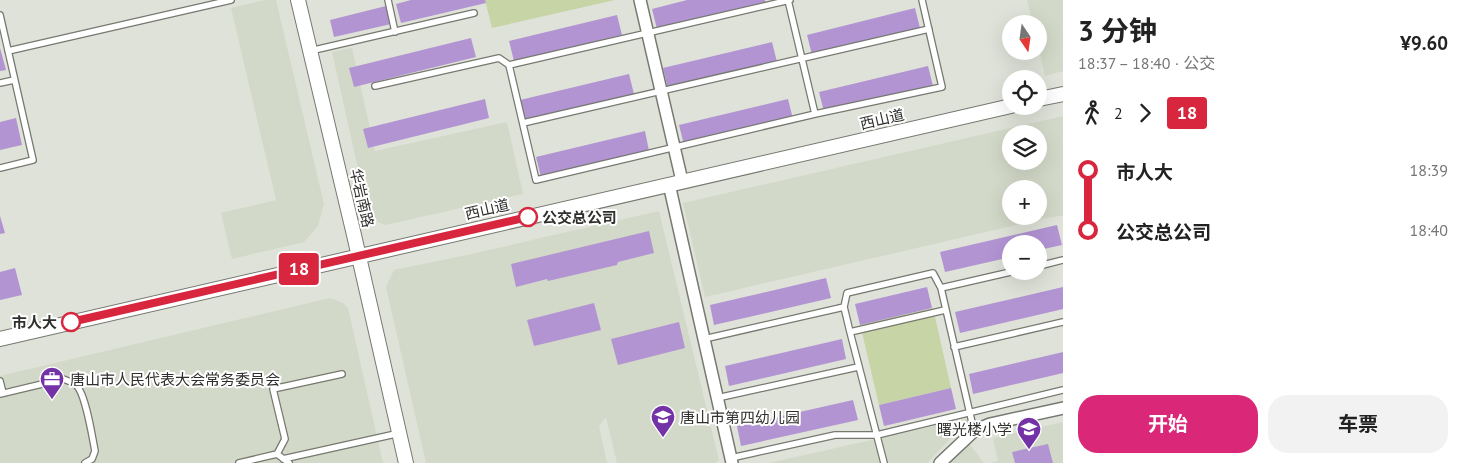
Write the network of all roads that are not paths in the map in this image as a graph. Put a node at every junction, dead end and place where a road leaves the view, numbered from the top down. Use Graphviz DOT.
graph roads {
  1 [pos="231,0"];
  2 [pos="298,0"];
  3 [pos="388,0"];
  4 [pos="640,0"];
  5 [pos="789,0"];
  6 [pos="922,0"];
  7 [pos="474,13"];
  8 [pos="0,15"];
  9 [pos="929,29"];
  10 [pos="395,32"];
  11 [pos="648,33"];
  12 [pos="8,51"];
  13 [pos="310,51"];
  14 [pos="801,58"];
  15 [pos="509,65"];
  16 [pos="14,80"];
  17 [pos="0,83"];
  18 [pos="375,86"];
  19 [pos="661,91"];
  20 [pos="1063,94"];
  21 [pos="1047,98"];
  22 [pos="1002,108"];
  23 [pos="814,114"];
  24 [pos="523,122"];
  25 [pos="674,147"];
  26 [pos="0,168"];
  27 [pos="675,183"];
  28 [pos="358,256"];
  29 [pos="1063,260"];
  30 [pos="1047,264"];
  31 [pos="1002,274"];
  32 [pos="941,288"];
  33 [pos="844,307"];
  34 [pos="945,310"];
  35 [pos="1063,322"];
  36 [pos="850,332"];
  37 [pos="0,339"];
  38 [pos="704,339"];
  39 [pos="954,347"];
  40 [pos="858,367"];
  41 [pos="342,374"];
  42 [pos="0,381"];
  43 [pos="1063,390"];
  44 [pos="1,393"];
  45 [pos="717,398"];
  46 [pos="1063,408"];
  47 [pos="970,413"];
  48 [pos="974,431"];
  49 [pos="400,433"];
  50 [pos="877,435"];
  51 [pos="277,454"];
  52 [pos="286,461"];
  53 [pos="731,461"];
  54 [pos="85,463"];
  55 [pos="238,463"];
  56 [pos="406,463"];
  57 [pos="884,463"];
  58 [pos="940,463"];
  1 -- 12 [label="lane"];
  2 -- 13 [label="street, 华岩南路"];
  3 -- 10 [label="lane"];
  4 -- 11 [label="street"];
  5 -- 11 [label="lane"];
  5 -- 14 [label="lane"];
  6 -- 9 [label="lane"];
  7 -- 10 [label="lane"];
  8 -- 12 [label="lane"];
  9 -- 14 [label="lane"];
  9 -- 23 [label="lane"];
  10 -- 13 [label="lane"];
  11 -- 15 [label="lane"];
  11 -- 19 [label="street"];
  12 -- 16 [label="lane"];
  13 -- 28 [label="street, 华岩南路"];
  14 -- 19 [label="lane"];
  14 -- 23 [label="lane"];
  15 -- 18 [label="lane"];
  15 -- 24 [label="lane"];
  16 -- 17 [label="lane"];
  16 -- 26 [label="lane"];
  19 -- 24 [label="lane"];
  19 -- 25 [label="street"];
  20 -- 21 [label="street"];
  22 -- 27 [label="street, 西山道"];
  23 -- 25 [label="lane"];
  24 -- 25 [label="lane"];
  25 -- 27 [label="street"];
  27 -- 28 [label="street, 西山道"];
  27 -- 38 [label="street"];
  28 -- 37 [label="street, 西山道"];
  28 -- 49 [label="street, 华岩南路"];
  29 -- 30 [label="lane"];
  31 -- 32 [label="lane"];
  32 -- 33 [label="lane"];
  32 -- 34 [label="lane"];
  33 -- 36 [label="lane"];
  33 -- 38 [label="lane"];
  34 -- 36 [label="lane"];
  34 -- 39 [label="lane"];
  35 -- 39 [label="lane"];
  36 -- 40 [label="lane"];
  38 -- 45 [label="street"];
  39 -- 47 [label="lane"];
  40 -- 45 [label="lane"];
  40 -- 50 [label="lane"];
  41 -- 51 [label="lane"];
  42 -- 44 [label="lane"];
  43 -- 47 [label="lane"];
  44 -- 54 [label="lane"];
  45 -- 53 [label="street"];
  46 -- 48 [label="street"];
  47 -- 48 [label="lane"];
  47 -- 50 [label="lane"];
  48 -- 58 [label="street"];
  49 -- 52 [label="lane"];
  49 -- 56 [label="street, 华岩南路"];
  50 -- 53 [label="lane"];
  50 -- 57 [label="lane"];
  51 -- 52 [label="lane"];
  51 -- 55 [label="lane"];
}
